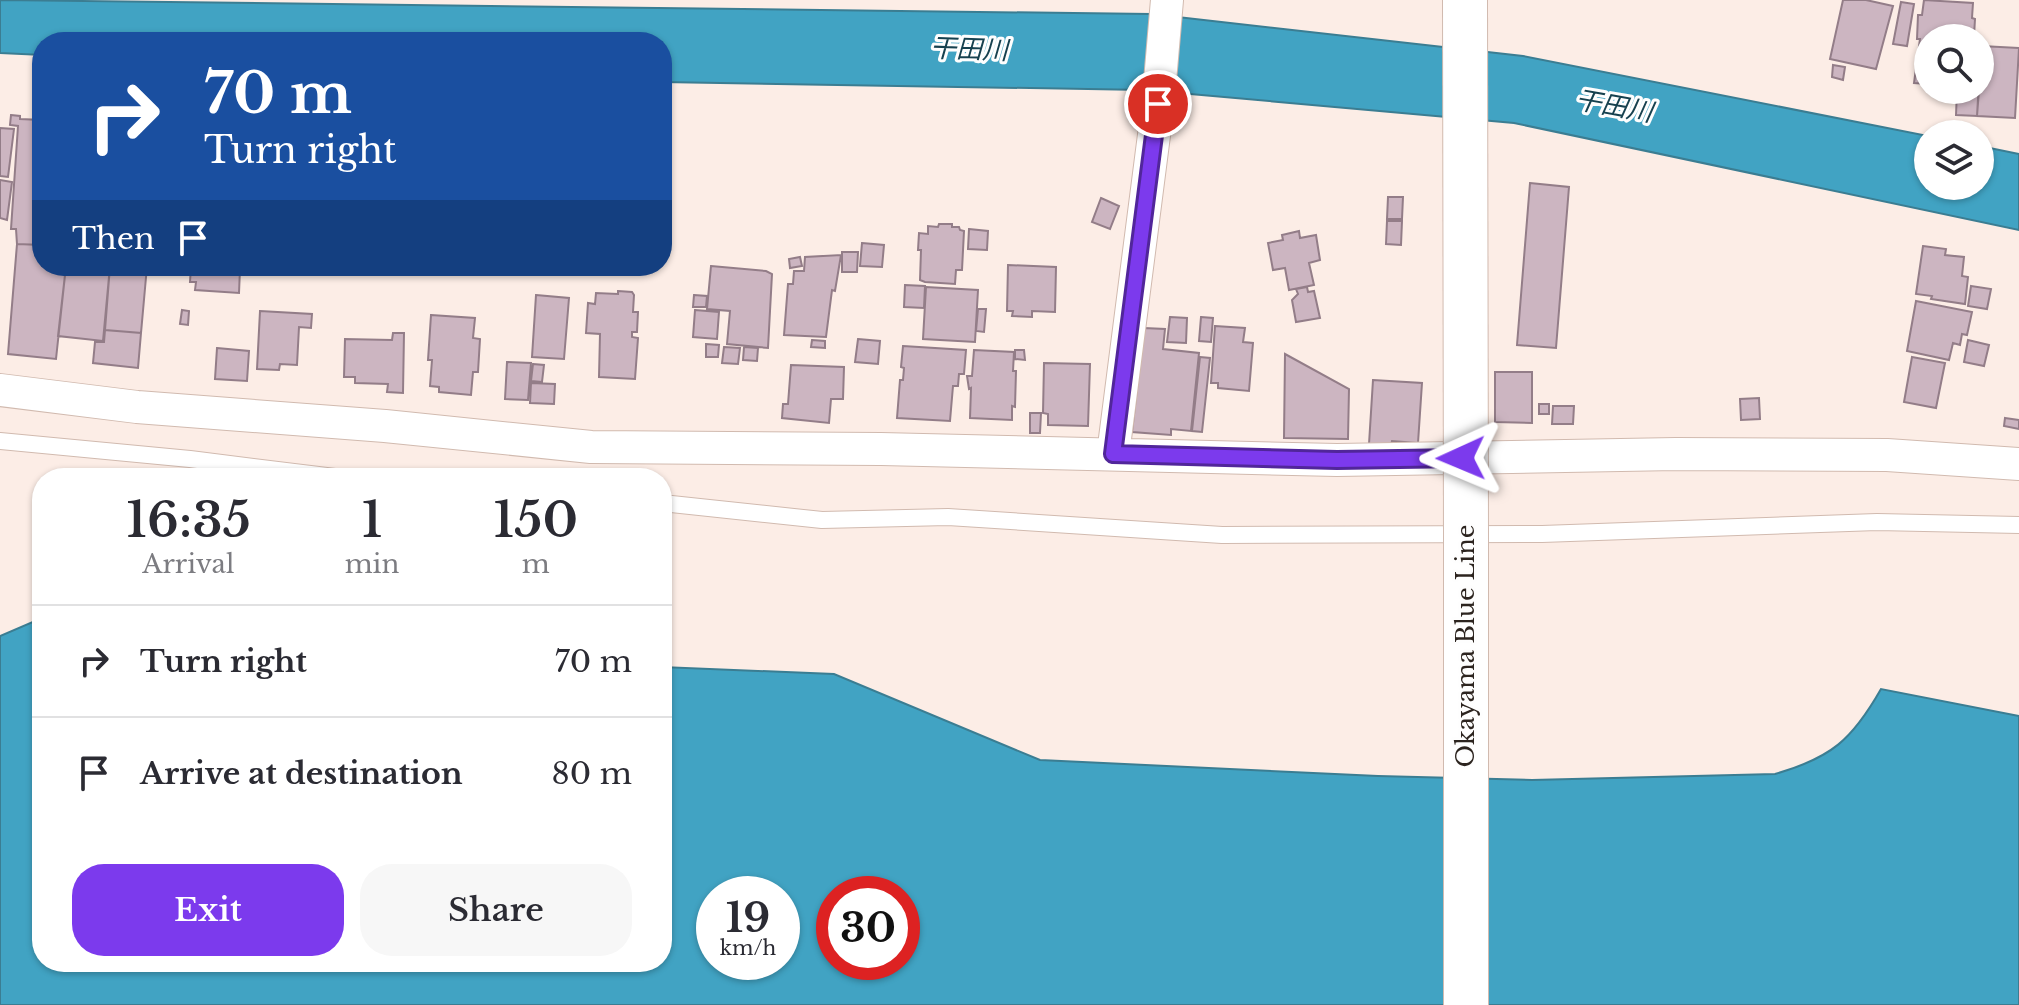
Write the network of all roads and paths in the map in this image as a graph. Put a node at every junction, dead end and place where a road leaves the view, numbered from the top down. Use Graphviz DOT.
graph roads {
  1 [pos="1465,0"];
  2 [pos="1166,4"];
  3 [pos="0,390"];
  4 [pos="0,441"];
  5 [pos="1113,454"];
  6 [pos="2019,464"];
  7 [pos="262,468"];
  8 [pos="672,504"];
  9 [pos="2019,525"];
  10 [pos="1466,1005"];
  1 -- 10 [label="main road, Okayama Blue Line, bridge"];
  2 -- 5 [label="street"];
  3 -- 5 [label="street"];
  4 -- 7 [label="lane"];
  5 -- 6 [label="street"];
  8 -- 9 [label="lane"];
}
